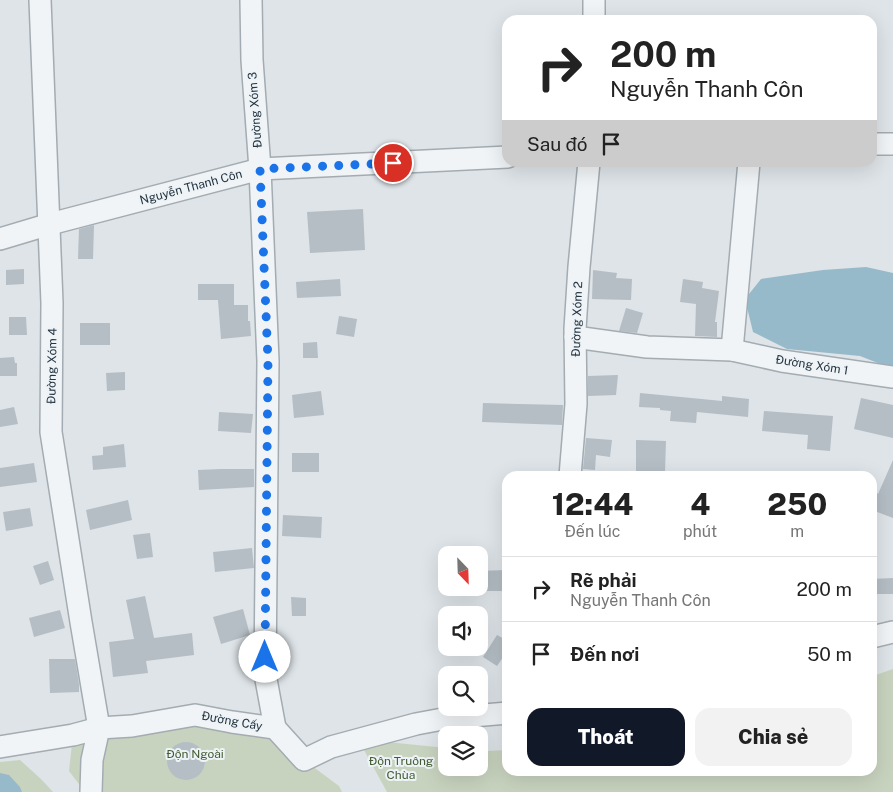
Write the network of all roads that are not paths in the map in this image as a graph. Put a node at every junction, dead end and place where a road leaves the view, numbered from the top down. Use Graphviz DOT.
graph roads {
  1 [pos="40,0"];
  2 [pos="251,0"];
  3 [pos="594,0"];
  4 [pos="594,15"];
  5 [pos="877,144"];
  6 [pos="893,144"];
  7 [pos="502,157"];
  8 [pos="589,167"];
  9 [pos="749,167"];
  10 [pos="260,169"];
  11 [pos="50,224"];
  12 [pos="0,239"];
  13 [pos="575,337"];
  14 [pos="732,350"];
  15 [pos="893,377"];
  16 [pos="570,471"];
  17 [pos="893,632"];
  18 [pos="877,636"];
  19 [pos="502,714"];
  20 [pos="99,728"];
  21 [pos="275,728"];
  22 [pos="0,747"];
  23 [pos="91,792"];
  1 -- 11 [label="street, Đường Xóm 4"];
  2 -- 10 [label="street, Đường Xóm 3"];
  3 -- 4 [label="street"];
  5 -- 6 [label="street"];
  7 -- 10 [label="street, Nguyễn Thanh Côn"];
  8 -- 13 [label="street, Đường Xóm 2"];
  9 -- 14 [label="street"];
  10 -- 11 [label="street, Nguyễn Thanh Côn"];
  10 -- 21 [label="street, Đường Xóm 3"];
  11 -- 12 [label="street, Nguyễn Thanh Côn"];
  11 -- 20 [label="street, Đường Xóm 4"];
  13 -- 14 [label="street, Đường Xóm 1"];
  13 -- 16 [label="street, Đường Xóm 2"];
  14 -- 15 [label="street, Đường Xóm 1"];
  17 -- 18 [label="street"];
  19 -- 21 [label="street, Đường Cấy"];
  20 -- 21 [label="street, Đường Cấy"];
  20 -- 22 [label="street, Đường Cấy"];
  20 -- 23 [label="street"];
}
